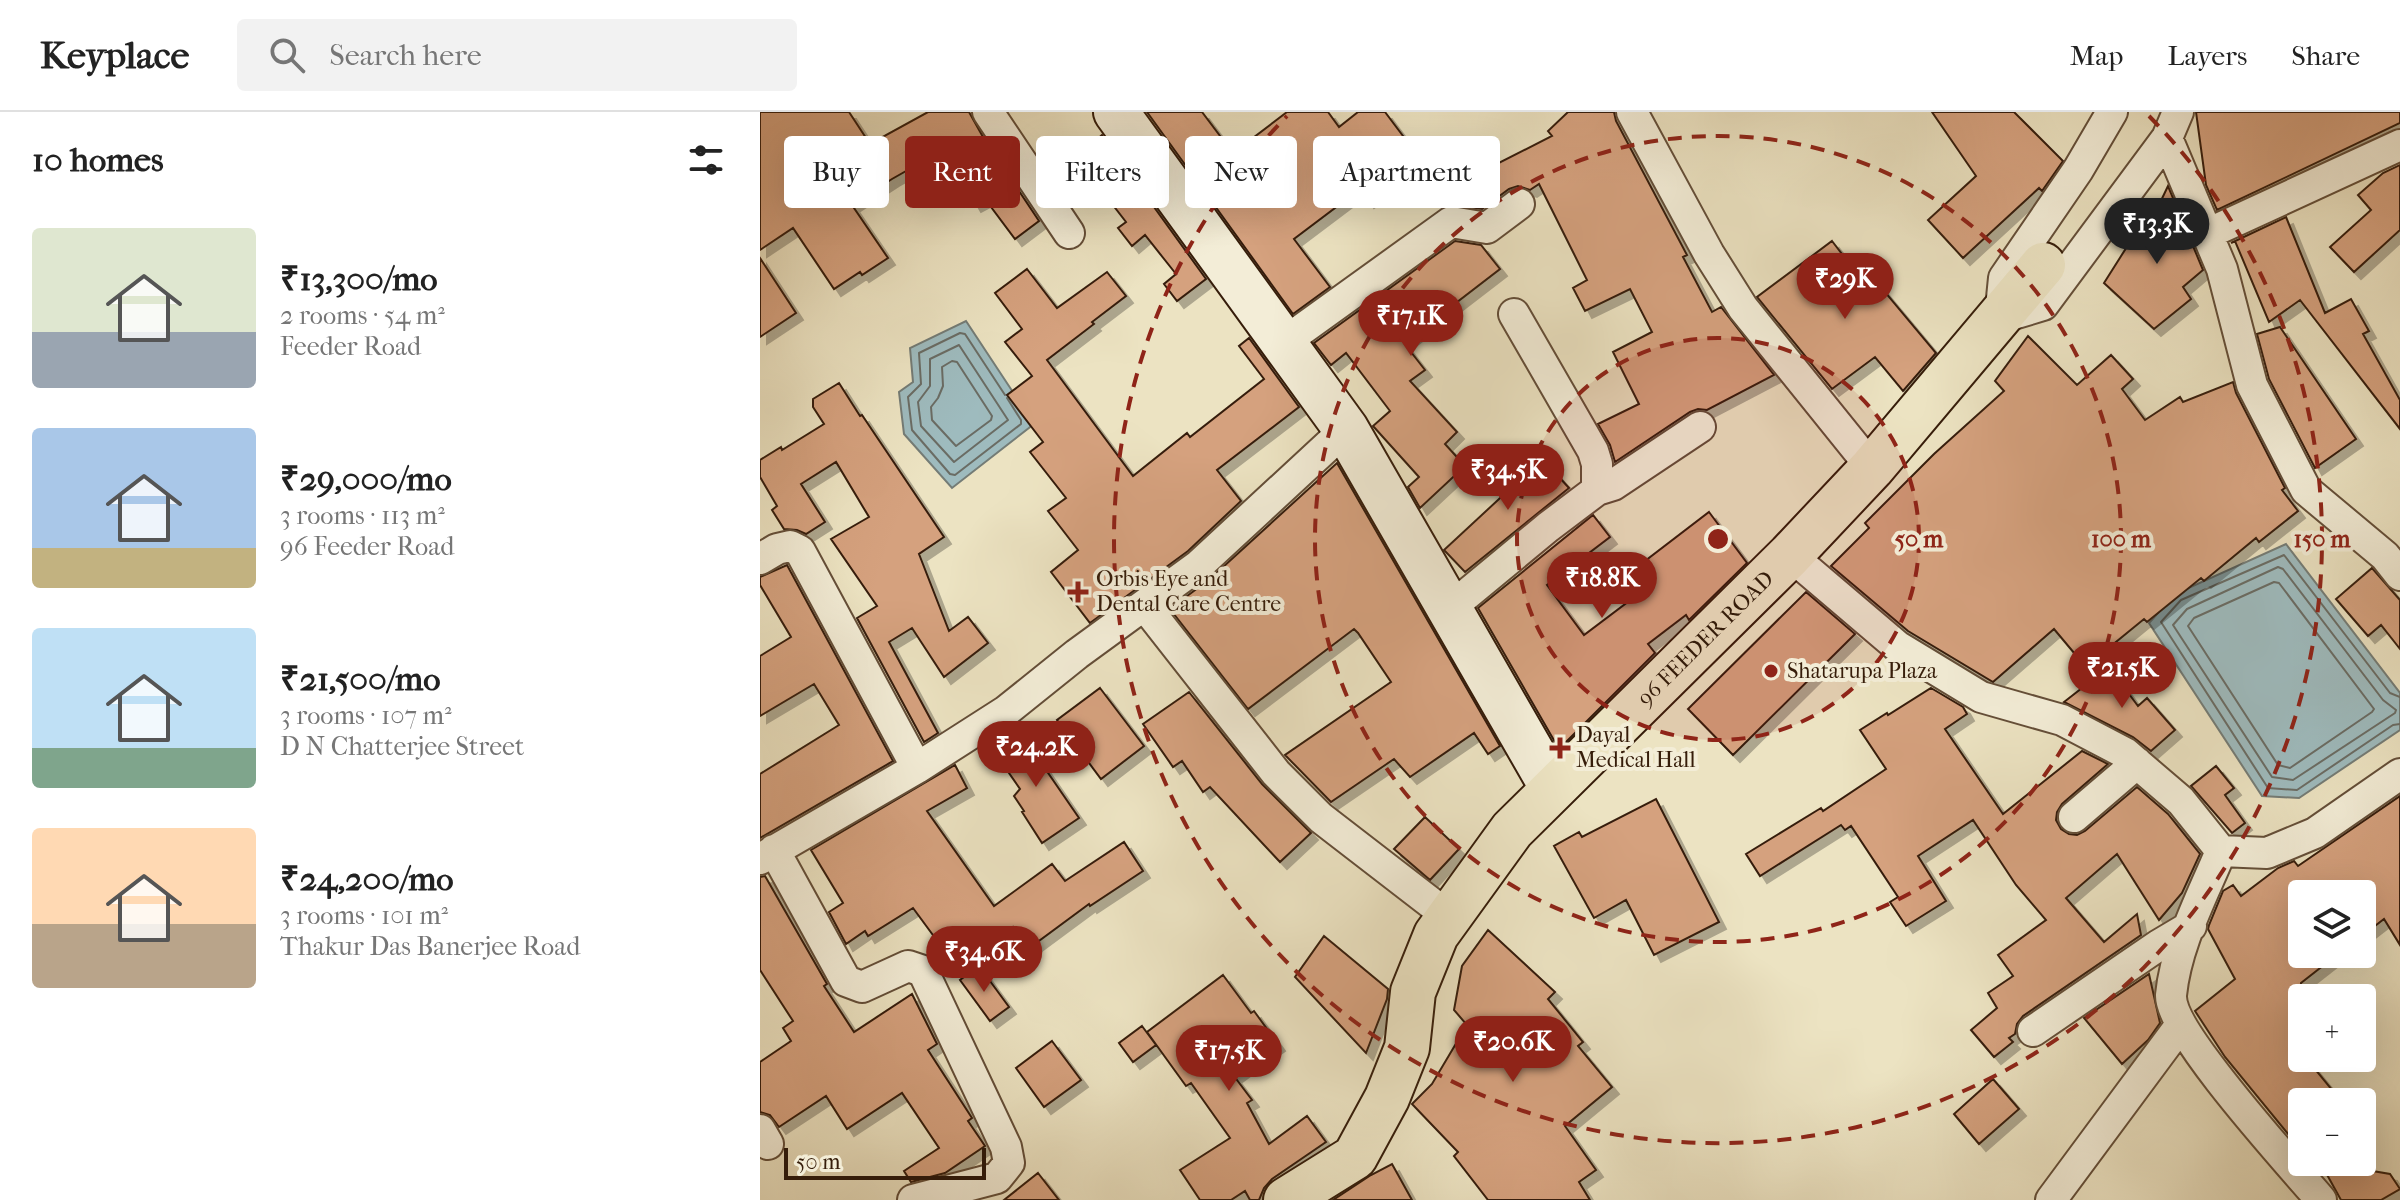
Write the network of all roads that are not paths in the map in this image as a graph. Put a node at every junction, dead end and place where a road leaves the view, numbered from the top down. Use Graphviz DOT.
graph roads {
  1 [pos="988,112"];
  2 [pos="1116,112"];
  3 [pos="1632,112"];
  4 [pos="2112,112"];
  5 [pos="2172,125"];
  6 [pos="2400,145"];
  7 [pos="1519,204"];
  8 [pos="1069,233"];
  9 [pos="2207,234"];
  10 [pos="2043,265"];
  11 [pos="1514,314"];
  12 [pos="2000,318"];
  13 [pos="1283,343"];
  14 [pos="1700,427"];
  15 [pos="1346,429"];
  16 [pos="1872,468"];
  17 [pos="1597,490"];
  18 [pos="1790,555"];
  19 [pos="760,559"];
  20 [pos="2395,559"];
  21 [pos="1145,606"];
  22 [pos="1449,609"];
  23 [pos="2137,763"];
  24 [pos="917,768"];
  25 [pos="2400,774"];
  26 [pos="1552,787"];
  27 [pos="2074,817"];
  28 [pos="2221,851"];
  29 [pos="767,854"];
  30 [pos="1448,916"];
  31 [pos="2191,926"];
  32 [pos="2180,1026"];
  33 [pos="2033,1031"];
  34 [pos="913,1200"];
  35 [pos="1286,1200"];
  36 [pos="2051,1200"];
  37 [pos="2321,1200"];
  1 -- 8 [label="street"];
  2 -- 13 [label="street"];
  3 -- 16 [label="street"];
  4 -- 12 [label="street"];
  5 -- 9 [label="street"];
  5 -- 12 [label="street"];
  6 -- 9 [label="street"];
  7 -- 13 [label="street"];
  9 -- 20 [label="street"];
  10 -- 12 [label="main road, 96 FEEDER ROAD"];
  11 -- 17 [label="street"];
  12 -- 16 [label="main road, 96 FEEDER ROAD"];
  13 -- 15 [label="street"];
  14 -- 17 [label="street"];
  15 -- 21 [label="street"];
  15 -- 22 [label="street"];
  16 -- 18 [label="main road, 96 FEEDER ROAD"];
  17 -- 22 [label="street"];
  18 -- 23 [label="street"];
  18 -- 26 [label="main road, 96 FEEDER ROAD"];
  19 -- 24 [label="street"];
  21 -- 24 [label="street"];
  21 -- 30 [label="street"];
  22 -- 26 [label="street"];
  23 -- 27 [label="street"];
  23 -- 28 [label="street"];
  24 -- 29 [label="street"];
  25 -- 28 [label="street"];
  26 -- 30 [label="main road, 96 FEEDER ROAD"];
  28 -- 31 [label="street"];
  29 -- 34 [label="street"];
  30 -- 35 [label="main road, 96 FEEDER ROAD"];
  31 -- 32 [label="street"];
  31 -- 33 [label="street"];
  32 -- 36 [label="street"];
  32 -- 37 [label="street"];
}
